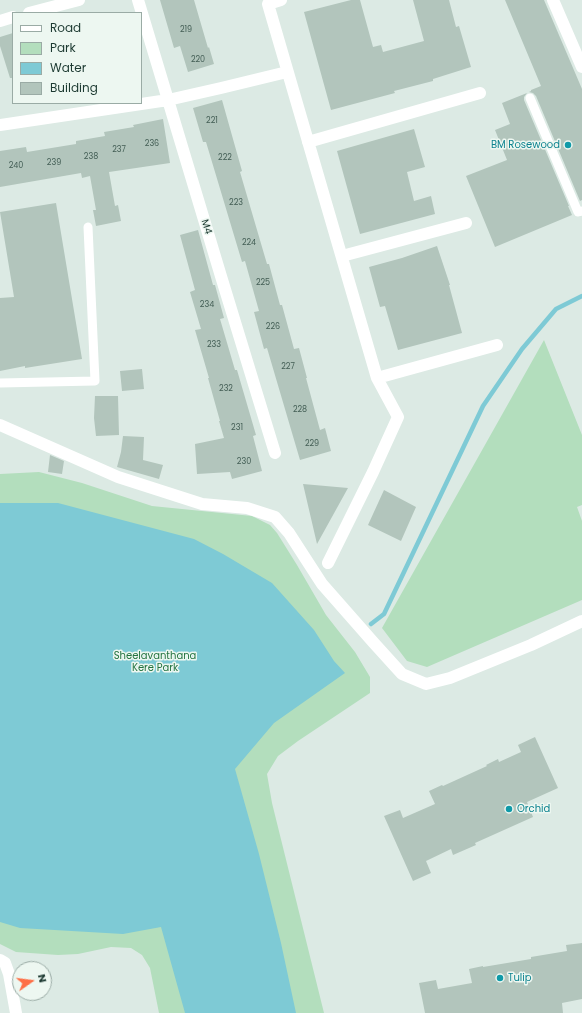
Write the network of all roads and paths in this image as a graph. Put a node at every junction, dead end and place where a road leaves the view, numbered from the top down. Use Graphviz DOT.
graph roads {
  1 [pos="79,0"];
  2 [pos="138,0"];
  3 [pos="281,0"];
  4 [pos="552,0"];
  5 [pos="33,12"];
  6 [pos="142,12"];
  7 [pos="142,13"];
  8 [pos="12,17"];
  9 [pos="0,21"];
  10 [pos="582,67"];
  11 [pos="287,72"];
  12 [pos="480,93"];
  13 [pos="530,98"];
  14 [pos="168,100"];
  15 [pos="141,104"];
  16 [pos="142,104"];
  17 [pos="0,125"];
  18 [pos="308,142"];
  19 [pos="582,211"];
  20 [pos="466,223"];
  21 [pos="88,227"];
  22 [pos="342,256"];
  23 [pos="497,345"];
  24 [pos="377,378"];
  25 [pos="0,383"];
  26 [pos="0,425"];
  27 [pos="275,453"];
  28 [pos="328,563"];
  29 [pos="582,621"];
  30 [pos="0,960"];
  31 [pos="16,1013"];
  1 -- 5 [label="street"];
  2 -- 6 [label="street, M4"];
  3 -- 11 [label="street"];
  4 -- 10 [label="street"];
  7 -- 14 [label="street, M4"];
  8 -- 9 [label="street"];
  11 -- 14 [label="street"];
  11 -- 18 [label="street"];
  12 -- 18 [label="street"];
  13 -- 19 [label="lane"];
  14 -- 16 [label="street"];
  14 -- 27 [label="street, M4"];
  15 -- 17 [label="street"];
  18 -- 22 [label="street"];
  20 -- 22 [label="street"];
  21 -- 25 [label="lane"];
  22 -- 24 [label="street"];
  23 -- 24 [label="street"];
  24 -- 28 [label="street"];
  26 -- 29 [label="street"];
  30 -- 31 [label="street"];
}
